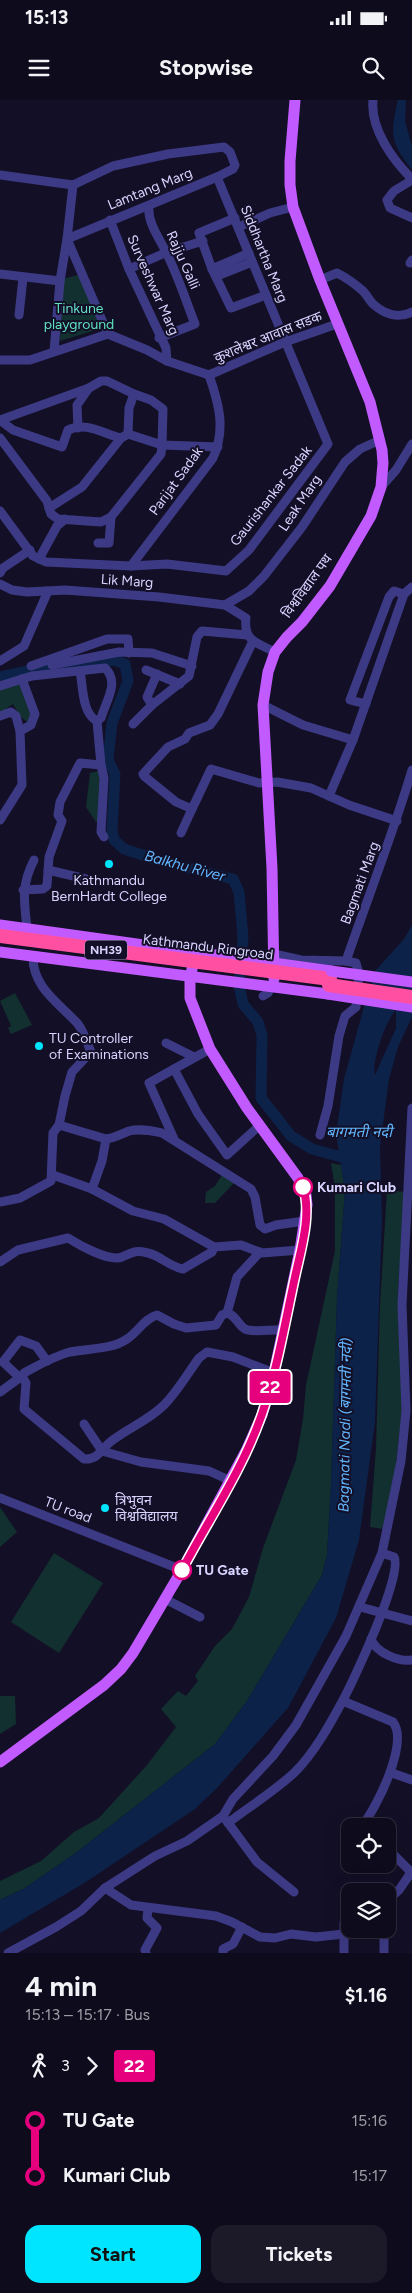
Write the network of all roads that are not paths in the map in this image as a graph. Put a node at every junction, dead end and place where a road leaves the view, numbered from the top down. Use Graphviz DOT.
graph roads {
  1 [pos="295,100"];
  2 [pos="372,100"];
  3 [pos="0,175"];
  4 [pos="217,178"];
  5 [pos="412,180"];
  6 [pos="73,185"];
  7 [pos="149,206"];
  8 [pos="293,207"];
  9 [pos="235,218"];
  10 [pos="412,218"];
  11 [pos="110,220"];
  12 [pos="239,227"];
  13 [pos="68,239"];
  14 [pos="203,241"];
  15 [pos="167,252"];
  16 [pos="249,253"];
  17 [pos="252,262"];
  18 [pos="129,269"];
  19 [pos="214,272"];
  20 [pos="0,274"];
  21 [pos="23,278"];
  22 [pos="320,280"];
  23 [pos="60,281"];
  24 [pos="266,295"];
  25 [pos="412,312"];
  26 [pos="19,315"];
  27 [pos="337,324"];
  28 [pos="108,334"];
  29 [pos="160,338"];
  30 [pos="285,342"];
  31 [pos="54,351"];
  32 [pos="0,360"];
  33 [pos="168,361"];
  34 [pos="209,375"];
  35 [pos="89,388"];
  36 [pos="134,394"];
  37 [pos="0,420"];
  38 [pos="78,428"];
  39 [pos="124,436"];
  40 [pos="0,438"];
  41 [pos="380,440"];
  42 [pos="412,444"];
  43 [pos="162,445"];
  44 [pos="218,446"];
  45 [pos="381,487"];
  46 [pos="49,508"];
  47 [pos="0,511"];
  48 [pos="111,517"];
  49 [pos="65,519"];
  50 [pos="98,543"];
  51 [pos="30,550"];
  52 [pos="39,559"];
  53 [pos="130,566"];
  54 [pos="1,568"];
  55 [pos="0,584"];
  56 [pos="412,588"];
  57 [pos="48,591"];
  58 [pos="404,594"];
  59 [pos="225,605"];
  60 [pos="250,638"];
  61 [pos="85,648"];
  62 [pos="129,652"];
  63 [pos="275,652"];
  64 [pos="86,658"];
  65 [pos="0,661"];
  66 [pos="56,662"];
  67 [pos="31,666"];
  68 [pos="192,666"];
  69 [pos="146,670"];
  70 [pos="80,671"];
  71 [pos="156,674"];
  72 [pos="22,679"];
  73 [pos="180,684"];
  74 [pos="0,686"];
  75 [pos="366,704"];
  76 [pos="152,705"];
  77 [pos="263,705"];
  78 [pos="0,716"];
  79 [pos="97,721"];
  80 [pos="133,724"];
  81 [pos="20,731"];
  82 [pos="353,740"];
  83 [pos="101,765"];
  84 [pos="412,770"];
  85 [pos="266,782"];
  86 [pos="328,796"];
  87 [pos="192,809"];
  88 [pos="0,820"];
  89 [pos="397,821"];
  90 [pos="182,833"];
  91 [pos="104,837"];
  92 [pos="34,860"];
  93 [pos="48,870"];
  94 [pos="86,879"];
  95 [pos="23,890"];
  96 [pos="0,925"];
  97 [pos="27,928"];
  98 [pos="0,936"];
  99 [pos="0,943"];
  100 [pos="0,952"];
  101 [pos="33,956"];
  102 [pos="346,961"];
  103 [pos="193,965"];
  104 [pos="274,971"];
  105 [pos="329,982"];
  106 [pos="412,982"];
  107 [pos="412,990"];
  108 [pos="264,996"];
  109 [pos="412,996"];
  110 [pos="412,1006"];
  111 [pos="166,1043"];
  112 [pos="210,1049"];
  113 [pos="194,1057"];
  114 [pos="174,1069"];
  115 [pos="412,1108"];
  116 [pos="59,1126"];
  117 [pos="259,1126"];
  118 [pos="320,1135"];
  119 [pos="106,1139"];
  120 [pos="174,1140"];
  121 [pos="227,1155"];
  122 [pos="215,1166"];
  123 [pos="53,1175"];
  124 [pos="410,1179"];
  125 [pos="92,1189"];
  126 [pos="0,1202"];
  127 [pos="305,1222"];
  128 [pos="409,1238"];
  129 [pos="214,1247"];
  130 [pos="300,1250"];
  131 [pos="260,1252"];
  132 [pos="0,1262"];
  133 [pos="412,1304"];
  134 [pos="402,1305"];
  135 [pos="227,1313"];
  136 [pos="284,1330"];
  137 [pos="47,1361"];
  138 [pos="274,1373"];
  139 [pos="21,1377"];
  140 [pos="0,1392"];
  141 [pos="84,1424"];
  142 [pos="102,1452"];
  143 [pos="230,1481"];
  144 [pos="0,1498"];
  145 [pos="382,1553"];
  146 [pos="182,1570"];
  147 [pos="165,1599"];
  148 [pos="360,1607"];
  149 [pos="383,1614"];
  150 [pos="200,1617"];
  151 [pos="412,1621"];
  152 [pos="371,1639"];
  153 [pos="412,1660"];
  154 [pos="343,1701"];
  155 [pos="0,1762"];
  156 [pos="392,1772"];
  157 [pos="412,1780"];
  158 [pos="367,1818"];
  159 [pos="226,1820"];
  160 [pos="396,1857"];
  161 [pos="412,1872"];
  162 [pos="105,1888"];
  163 [pos="294,1892"];
  164 [pos="396,1893"];
  165 [pos="148,1909"];
  166 [pos="242,1927"];
  167 [pos="341,1934"];
  168 [pos="344,1938"];
  169 [pos="384,1938"];
  170 [pos="8,1953"];
  171 [pos="146,1953"];
  172 [pos="223,1953"];
  173 [pos="344,1953"];
  174 [pos="384,1953"];
  1 -- 8 [label="main road, विश्वविद्याल पथ"];
  2 -- 5 [label="street"];
  3 -- 6 [label="street"];
  4 -- 6 [label="street, Lamtang Marg"];
  4 -- 7 [label="street, Lamtang Marg"];
  4 -- 9 [label="street, Siddhartha Marg"];
  5 -- 10 [label="street"];
  6 -- 13 [label="street"];
  7 -- 11 [label="street, Lamtang Marg"];
  7 -- 15 [label="street, Rajju Galli"];
  8 -- 12 [label="street"];
  8 -- 22 [label="main road, विश्वविद्याल पथ"];
  9 -- 12 [label="street, Siddhartha Marg"];
  9 -- 14 [label="street"];
  11 -- 13 [label="street, Lamtang Marg"];
  11 -- 18 [label="street, Surveshwar Marg"];
  12 -- 16 [label="street, Siddhartha Marg"];
  13 -- 23 [label="street"];
  13 -- 28 [label="street"];
  14 -- 15 [label="street"];
  14 -- 19 [label="street"];
  15 -- 18 [label="street"];
  15 -- 29 [label="street, Rajju Galli"];
  16 -- 17 [label="street, Siddhartha Marg"];
  16 -- 19 [label="street"];
  17 -- 19 [label="street"];
  17 -- 24 [label="street, Siddhartha Marg"];
  18 -- 29 [label="street, Surveshwar Marg"];
  19 -- 24 [label="street"];
  20 -- 21 [label="street"];
  21 -- 23 [label="street"];
  21 -- 26 [label="street"];
  22 -- 25 [label="street"];
  22 -- 27 [label="main road, विश्वविद्याल पथ"];
  23 -- 31 [label="street"];
  24 -- 30 [label="street, Siddhartha Marg"];
  27 -- 30 [label="street, कुशलेश्वर आवास सडक"];
  27 -- 41 [label="main road, विश्वविद्याल पथ"];
  28 -- 31 [label="street"];
  28 -- 33 [label="street"];
  29 -- 33 [label="street, Surveshwar Marg"];
  30 -- 34 [label="street, कुशलेश्वर आवास सडक"];
  30 -- 53 [label="street, Gaurishankar Sadak"];
  31 -- 32 [label="street"];
  33 -- 34 [label="street"];
  34 -- 44 [label="street, Parijat Sadak"];
  35 -- 36 [label="street"];
  35 -- 37 [label="street"];
  35 -- 38 [label="street"];
  36 -- 39 [label="street"];
  36 -- 43 [label="street"];
  37 -- 38 [label="street"];
  38 -- 39 [label="street"];
  39 -- 43 [label="street"];
  39 -- 46 [label="street"];
  40 -- 46 [label="street"];
  41 -- 45 [label="main road, विश्वविद्याल पथ"];
  41 -- 59 [label="street, Leak Marg"];
  42 -- 45 [label="street"];
  43 -- 44 [label="street"];
  43 -- 48 [label="street"];
  44 -- 53 [label="street, Parijat Sadak"];
  45 -- 63 [label="main road, विश्वविद्याल पथ"];
  46 -- 49 [label="street"];
  47 -- 51 [label="street"];
  48 -- 49 [label="street"];
  48 -- 50 [label="street"];
  49 -- 52 [label="street"];
  51 -- 52 [label="street"];
  51 -- 54 [label="street"];
  52 -- 53 [label="street, Gaurishankar Sadak"];
  55 -- 57 [label="street, Lik Marg"];
  56 -- 58 [label="street"];
  57 -- 59 [label="street, Lik Marg"];
  57 -- 65 [label="street"];
  58 -- 75 [label="street"];
  58 -- 75 [label="street"];
  59 -- 60 [label="street"];
  60 -- 63 [label="street"];
  60 -- 68 [label="street"];
  60 -- 87 [label="street"];
  61 -- 62 [label="street"];
  61 -- 64 [label="street"];
  61 -- 66 [label="street"];
  62 -- 64 [label="street"];
  62 -- 68 [label="street"];
  63 -- 77 [label="main road, विश्वविद्याल पथ"];
  64 -- 66 [label="street"];
  66 -- 67 [label="street"];
  68 -- 73 [label="street"];
  69 -- 71 [label="street"];
  70 -- 72 [label="street"];
  70 -- 79 [label="street"];
  70 -- 79 [label="street"];
  71 -- 73 [label="street"];
  71 -- 76 [label="street"];
  72 -- 74 [label="street"];
  72 -- 81 [label="street"];
  73 -- 76 [label="street"];
  75 -- 82 [label="street"];
  76 -- 80 [label="street"];
  77 -- 82 [label="street"];
  77 -- 85 [label="main road, विश्वविद्याल पथ"];
  78 -- 81 [label="street"];
  79 -- 83 [label="street"];
  81 -- 88 [label="street"];
  82 -- 86 [label="street"];
  83 -- 91 [label="street"];
  83 -- 93 [label="street"];
  84 -- 89 [label="street, Bagmati Marg"];
  85 -- 86 [label="street"];
  85 -- 87 [label="street"];
  85 -- 104 [label="main road, विश्वविद्याल पथ"];
  86 -- 89 [label="street"];
  87 -- 90 [label="street"];
  89 -- 102 [label="street, Bagmati Marg"];
  92 -- 95 [label="street"];
  93 -- 94 [label="street"];
  93 -- 95 [label="street"];
  95 -- 97 [label="street"];
  96 -- 97 [label="main road"];
  97 -- 103 [label="main road"];
  98 -- 103 [label="highway, Kathmandu Ringroad / NH39"];
  99 -- 103 [label="highway, Kathmandu Ringroad / NH39"];
  100 -- 101 [label="main road"];
  101 -- 103 [label="main road"];
  101 -- 116 [label="street"];
  102 -- 104 [label="street"];
  102 -- 118 [label="street"];
  103 -- 104 [label="highway, Kathmandu Ringroad / NH39"];
  103 -- 112 [label="main road"];
  104 -- 105 [label="highway, Kathmandu Ringroad / NH39"];
  104 -- 108 [label="street"];
  105 -- 106 [label="main road, bridge"];
  105 -- 107 [label="highway, Kathmandu Ringroad / NH39"];
  105 -- 109 [label="highway, Kathmandu Ringroad / NH39, bridge"];
  105 -- 110 [label="main road, bridge"];
  111 -- 113 [label="street"];
  112 -- 113 [label="street"];
  112 -- 117 [label="main road"];
  113 -- 114 [label="street"];
  114 -- 120 [label="street"];
  114 -- 121 [label="street"];
  115 -- 124 [label="street"];
  116 -- 119 [label="street"];
  116 -- 123 [label="street"];
  117 -- 121 [label="street"];
  117 -- 127 [label="main road"];
  119 -- 120 [label="street"];
  119 -- 125 [label="street"];
  120 -- 122 [label="street"];
  121 -- 122 [label="street"];
  122 -- 127 [label="street"];
  123 -- 125 [label="street"];
  123 -- 126 [label="street"];
  124 -- 128 [label="street"];
  125 -- 129 [label="street"];
  127 -- 130 [label="main road"];
  128 -- 134 [label="street"];
  129 -- 131 [label="street"];
  129 -- 132 [label="street"];
  130 -- 131 [label="street"];
  130 -- 136 [label="main road"];
  131 -- 135 [label="street"];
  133 -- 134 [label="street"];
  134 -- 145 [label="street"];
  135 -- 136 [label="street"];
  135 -- 137 [label="street"];
  136 -- 138 [label="main road"];
  137 -- 139 [label="street"];
  137 -- 139 [label="street"];
  138 -- 142 [label="street"];
  138 -- 143 [label="main road"];
  139 -- 140 [label="street"];
  139 -- 142 [label="street"];
  141 -- 142 [label="street"];
  142 -- 143 [label="street"];
  143 -- 146 [label="main road"];
  144 -- 146 [label="street, TU road"];
  145 -- 148 [label="street"];
  145 -- 149 [label="street"];
  146 -- 147 [label="main road"];
  147 -- 150 [label="street"];
  147 -- 155 [label="main road"];
  148 -- 149 [label="street"];
  148 -- 159 [label="street"];
  149 -- 151 [label="street"];
  149 -- 152 [label="street"];
  152 -- 153 [label="street"];
  152 -- 154 [label="street"];
  154 -- 156 [label="street"];
  154 -- 159 [label="street"];
  156 -- 157 [label="street"];
  156 -- 158 [label="street"];
  159 -- 162 [label="street"];
  159 -- 163 [label="street"];
  160 -- 161 [label="street"];
  161 -- 164 [label="street"];
  162 -- 165 [label="street"];
  162 -- 170 [label="street"];
  165 -- 166 [label="street"];
  165 -- 171 [label="street"];
  166 -- 167 [label="street"];
  166 -- 172 [label="street"];
  168 -- 173 [label="street"];
  169 -- 174 [label="street"];
}
